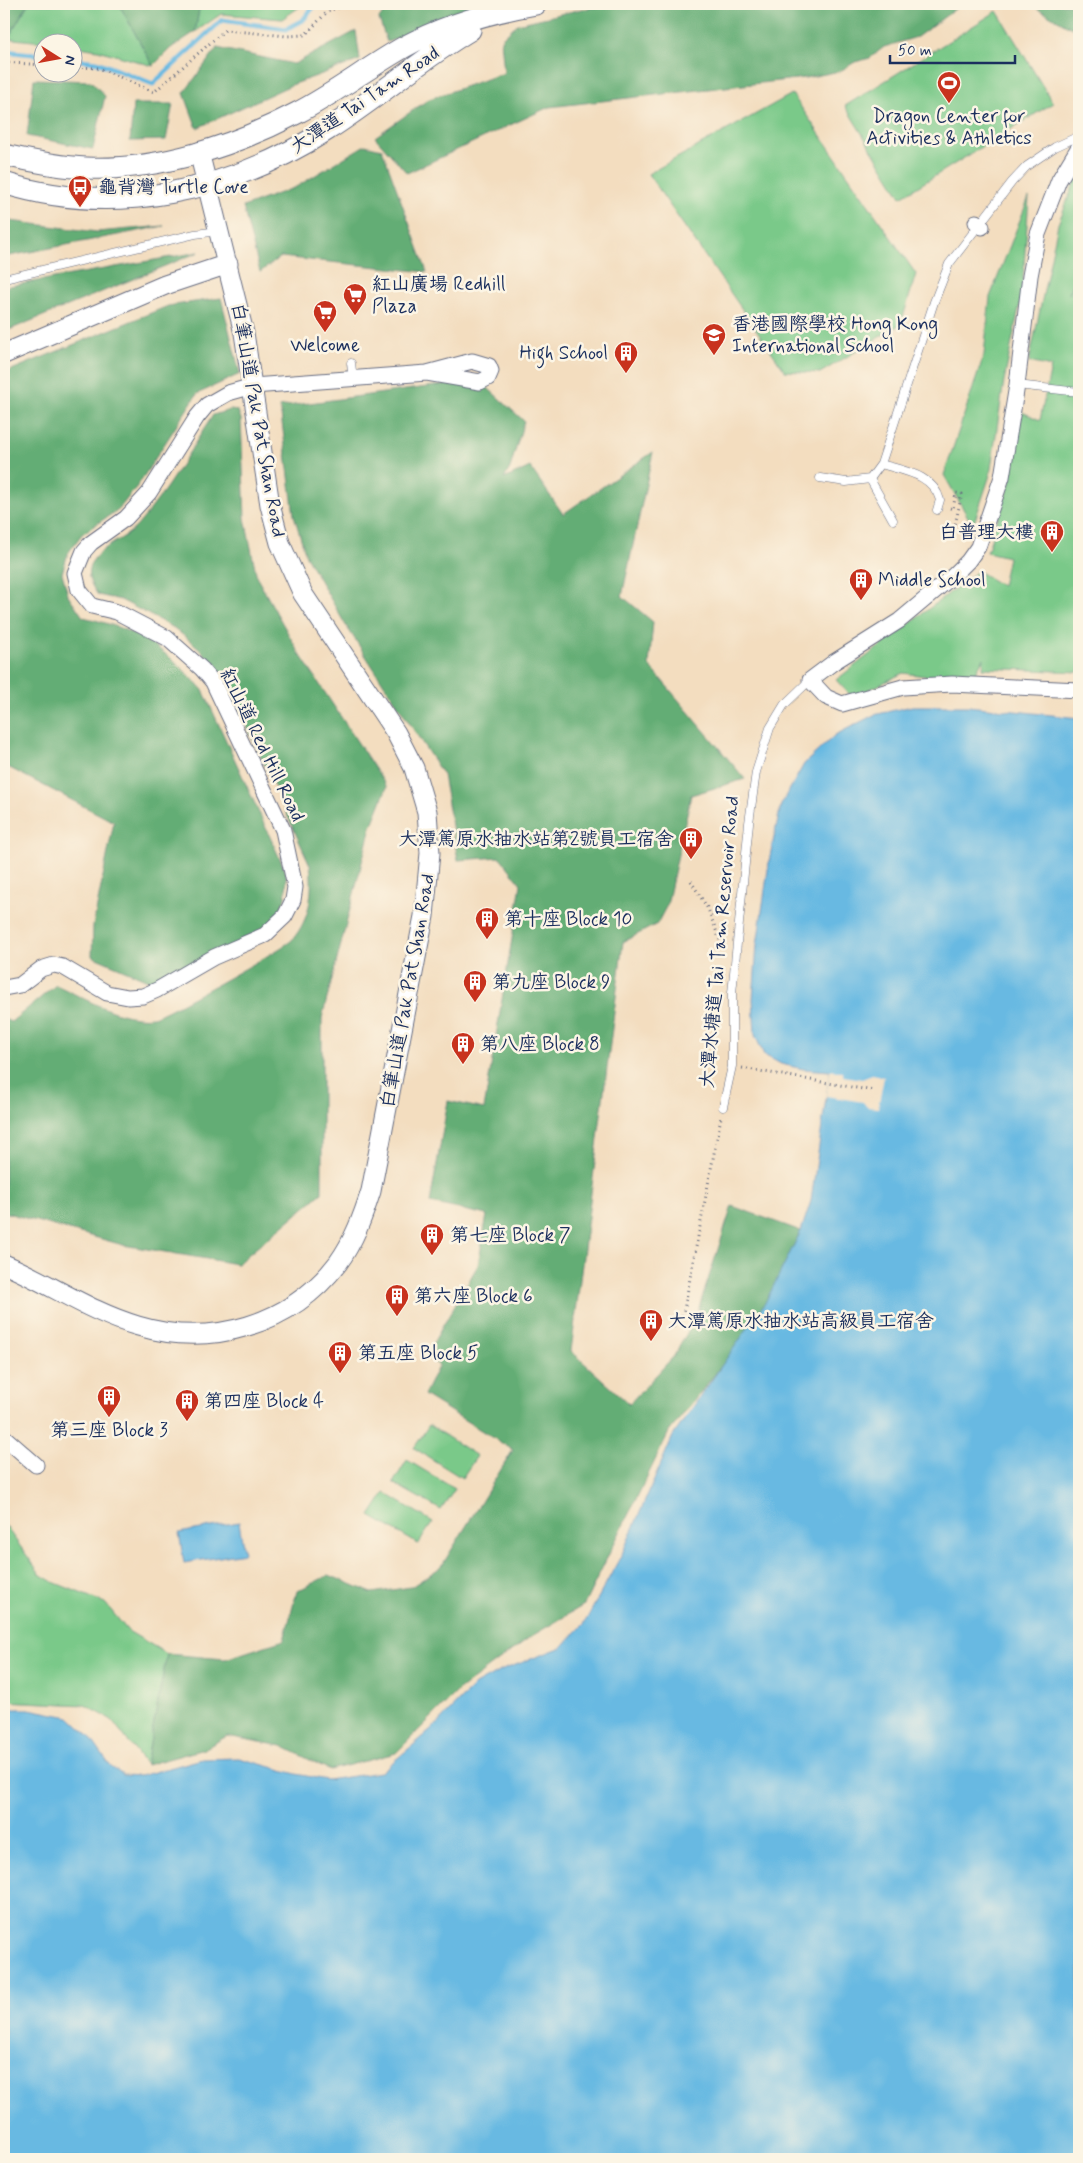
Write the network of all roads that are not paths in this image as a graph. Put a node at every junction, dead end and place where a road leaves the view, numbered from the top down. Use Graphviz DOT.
graph roads {
  1 [pos="536,4"];
  2 [pos="515,8"];
  3 [pos="1079,136"];
  4 [pos="1079,147"];
  5 [pos="199,152"];
  6 [pos="4,156"];
  7 [pos="4,183"];
  8 [pos="208,185"];
  9 [pos="219,231"];
  10 [pos="228,264"];
  11 [pos="4,279"];
  12 [pos="4,354"];
  13 [pos="351,362"];
  14 [pos="427,373"];
  15 [pos="353,379"];
  16 [pos="1017,385"];
  17 [pos="252,386"];
  18 [pos="1079,392"];
  19 [pos="881,464"];
  20 [pos="820,478"];
  21 [pos="870,479"];
  22 [pos="937,510"];
  23 [pos="893,520"];
  24 [pos="810,680"];
  25 [pos="1079,690"];
  26 [pos="4,988"];
  27 [pos="723,1107"];
  28 [pos="4,1264"];
  29 [pos="4,1436"];
  30 [pos="36,1465"];
  1 -- 2 [label="main road, 大潭道 Tai Tam Road"];
  2 -- 5 [label="main road, 大潭道 Tai Tam Road"];
  2 -- 8 [label="main road, 大潭道 Tai Tam Road"];
  3 -- 19 [label="lane"];
  4 -- 16 [label="street, 大潭水塘道 Tai Tam Reservoir Road"];
  5 -- 6 [label="main road, 大潭道 Tai Tam Road"];
  5 -- 8 [label="street, 白筆山道 Pak Pat Shan Road"];
  7 -- 8 [label="main road, 大潭道 Tai Tam Road"];
  8 -- 9 [label="street, 白筆山道 Pak Pat Shan Road"];
  9 -- 10 [label="street, 白筆山道 Pak Pat Shan Road"];
  9 -- 11 [label="lane"];
  10 -- 12 [label="street"];
  10 -- 17 [label="street, 白筆山道 Pak Pat Shan Road"];
  13 -- 15 [label="lane"];
  14 -- 15 [label="street, 紅山道 Red Hill Road"];
  15 -- 17 [label="street, 紅山道 Red Hill Road"];
  16 -- 18 [label="lane"];
  16 -- 24 [label="street, 大潭水塘道 Tai Tam Reservoir Road"];
  17 -- 26 [label="street, 紅山道 Red Hill Road"];
  17 -- 28 [label="street, 白筆山道 Pak Pat Shan Road"];
  19 -- 21 [label="lane"];
  19 -- 22 [label="lane"];
  20 -- 21 [label="lane"];
  21 -- 23 [label="lane"];
  24 -- 25 [label="street"];
  24 -- 27 [label="lane, 大潭水塘道 Tai Tam Reservoir Road"];
  29 -- 30 [label="street"];
}
